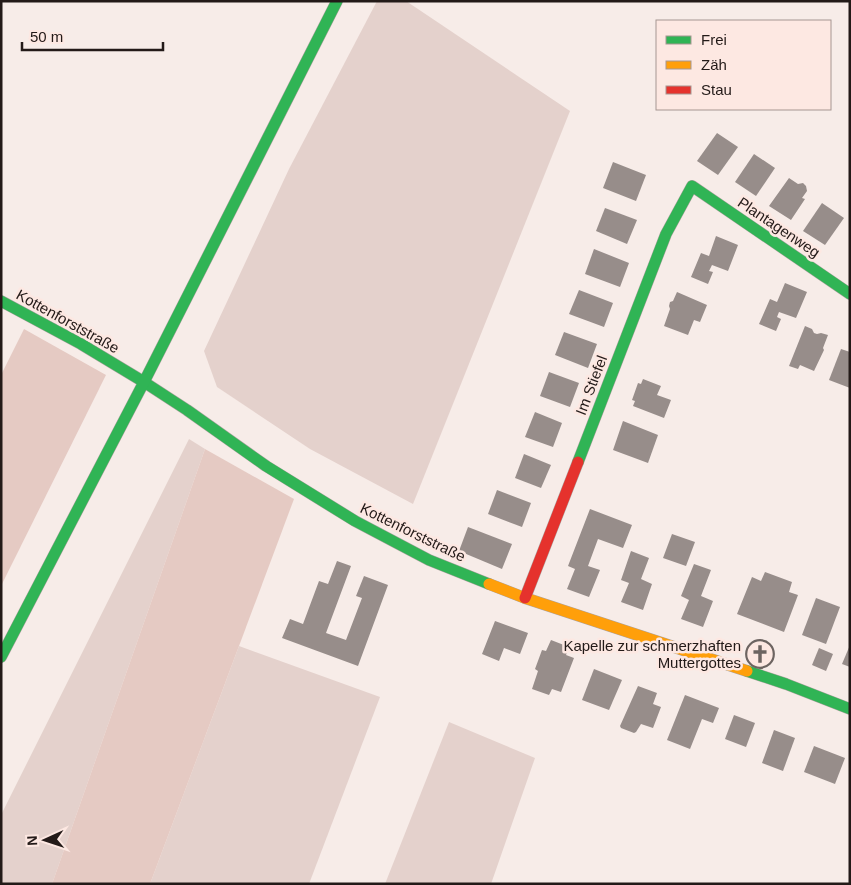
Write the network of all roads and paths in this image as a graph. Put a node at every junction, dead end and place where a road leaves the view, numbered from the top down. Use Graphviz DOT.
graph roads {
  1 [pos="337,1"];
  2 [pos="692,186"];
  3 [pos="850,294"];
  4 [pos="1,301"];
  5 [pos="144,382"];
  6 [pos="525,598"];
  7 [pos="1,657"];
  8 [pos="850,709"];
  1 -- 5 [label="street"];
  2 -- 3 [label="street, Plantagenweg"];
  2 -- 6 [label="street, Im Stiefel"];
  4 -- 5 [label="street, Kottenforststraße"];
  5 -- 6 [label="street, Kottenforststraße"];
  5 -- 7 [label="street"];
  6 -- 8 [label="street, Kottenforststraße"];
}
